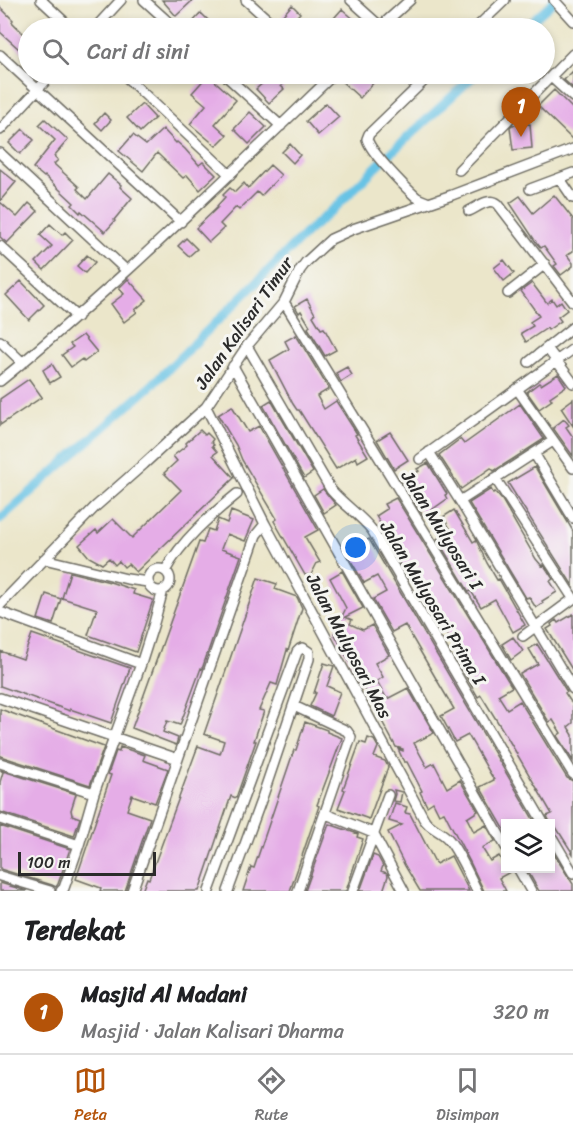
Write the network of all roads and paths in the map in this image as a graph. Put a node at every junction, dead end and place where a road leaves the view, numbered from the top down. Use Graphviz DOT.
graph roads {
  1 [pos="41,0"];
  2 [pos="121,0"];
  3 [pos="144,0"];
  4 [pos="246,0"];
  5 [pos="351,0"];
  6 [pos="410,0"];
  7 [pos="505,0"];
  8 [pos="554,0"];
  9 [pos="60,18"];
  10 [pos="104,18"];
  11 [pos="164,18"];
  12 [pos="266,18"];
  13 [pos="370,18"];
  14 [pos="391,18"];
  15 [pos="486,18"];
  16 [pos="573,21"];
  17 [pos="573,54"];
  18 [pos="0,55"];
  19 [pos="18,72"];
  20 [pos="555,73"];
  21 [pos="555,81"];
  22 [pos="31,84"];
  23 [pos="43,84"];
  24 [pos="134,84"];
  25 [pos="235,84"];
  26 [pos="321,84"];
  27 [pos="421,84"];
  28 [pos="544,84"];
  29 [pos="37,90"];
  30 [pos="573,98"];
  31 [pos="281,126"];
  32 [pos="0,130"];
  33 [pos="573,149"];
  34 [pos="0,153"];
  35 [pos="459,170"];
  36 [pos="573,173"];
  37 [pos="230,175"];
  38 [pos="560,178"];
  39 [pos="530,189"];
  40 [pos="573,198"];
  41 [pos="429,203"];
  42 [pos="468,211"];
  43 [pos="181,222"];
  44 [pos="0,246"];
  45 [pos="545,264"];
  46 [pos="127,271"];
  47 [pos="508,293"];
  48 [pos="284,302"];
  49 [pos="573,302"];
  50 [pos="77,317"];
  51 [pos="573,327"];
  52 [pos="0,341"];
  53 [pos="247,346"];
  54 [pos="547,348"];
  55 [pos="573,349"];
  56 [pos="557,360"];
  57 [pos="529,362"];
  58 [pos="23,363"];
  59 [pos="233,366"];
  60 [pos="0,381"];
  61 [pos="573,383"];
  62 [pos="517,389"];
  63 [pos="206,407"];
  64 [pos="553,441"];
  65 [pos="429,452"];
  66 [pos="534,453"];
  67 [pos="420,459"];
  68 [pos="573,468"];
  69 [pos="495,478"];
  70 [pos="237,494"];
  71 [pos="460,501"];
  72 [pos="573,518"];
  73 [pos="264,524"];
  74 [pos="48,560"];
  75 [pos="165,571"];
  76 [pos="148,582"];
  77 [pos="163,590"];
  78 [pos="573,598"];
  79 [pos="0,605"];
  80 [pos="0,612"];
  81 [pos="535,627"];
  82 [pos="523,636"];
  83 [pos="141,664"];
  84 [pos="573,689"];
  85 [pos="0,698"];
  86 [pos="294,706"];
  87 [pos="114,737"];
  88 [pos="178,759"];
  89 [pos="0,763"];
  90 [pos="573,774"];
  91 [pos="247,789"];
  92 [pos="94,793"];
  93 [pos="263,795"];
  94 [pos="388,795"];
  95 [pos="326,814"];
  96 [pos="0,819"];
  97 [pos="541,819"];
  98 [pos="373,833"];
  99 [pos="501,838"];
  100 [pos="555,842"];
  101 [pos="79,845"];
  102 [pos="521,873"];
  103 [pos="573,873"];
  104 [pos="0,876"];
  105 [pos="50,891"];
  106 [pos="61,891"];
  107 [pos="132,891"];
  108 [pos="209,891"];
  109 [pos="228,891"];
  110 [pos="298,891"];
  111 [pos="353,891"];
  112 [pos="404,891"];
  113 [pos="477,891"];
  114 [pos="531,891"];
  1 -- 9 [label="street"];
  2 -- 10 [label="street"];
  3 -- 11 [label="street"];
  4 -- 12 [label="street"];
  5 -- 13 [label="street"];
  6 -- 14 [label="street"];
  7 -- 15 [label="street"];
  8 -- 16 [label="street"];
  17 -- 20 [label="street"];
  18 -- 19 [label="street"];
  21 -- 30 [label="street"];
  22 -- 29 [label="street"];
  23 -- 29 [label="street"];
  24 -- 37 [label="street"];
  25 -- 31 [label="street"];
  26 -- 31 [label="street"];
  27 -- 41 [label="street"];
  28 -- 35 [label="street"];
  29 -- 32 [label="street"];
  29 -- 43 [label="street"];
  31 -- 37 [label="street"];
  33 -- 41 [label="street, Jalan Kalisari Timur"];
  34 -- 46 [label="street"];
  36 -- 38 [label="street"];
  37 -- 43 [label="street"];
  38 -- 39 [label="street"];
  38 -- 40 [label="street"];
  41 -- 48 [label="street, Jalan Kalisari Timur"];
  42 -- 45 [label="street"];
  43 -- 46 [label="street"];
  44 -- 50 [label="street"];
  45 -- 47 [label="street"];
  45 -- 49 [label="street"];
  46 -- 50 [label="street"];
  48 -- 53 [label="street, Jalan Kalisari Timur"];
  48 -- 90 [label="street, Jalan Mulyosari I"];
  50 -- 58 [label="street"];
  51 -- 54 [label="street"];
  52 -- 58 [label="street"];
  53 -- 59 [label="street, Jalan Kalisari Timur"];
  53 -- 97 [label="street, Jalan Mulyosari Prima I"];
  54 -- 56 [label="street"];
  54 -- 57 [label="street"];
  55 -- 56 [label="street"];
  56 -- 61 [label="street"];
  56 -- 62 [label="street"];
  58 -- 60 [label="street"];
  59 -- 63 [label="street, Jalan Kalisari Timur"];
  59 -- 99 [label="street"];
  62 -- 64 [label="street"];
  62 -- 65 [label="street"];
  63 -- 73 [label="street, Jalan Mulyosari Mas"];
  63 -- 74 [label="street, Jalan Kalisari Timur"];
  64 -- 66 [label="street"];
  64 -- 68 [label="street"];
  65 -- 67 [label="street"];
  65 -- 71 [label="street"];
  66 -- 69 [label="street"];
  66 -- 72 [label="street"];
  69 -- 71 [label="street"];
  69 -- 78 [label="street"];
  70 -- 75 [label="street"];
  71 -- 81 [label="street"];
  73 -- 88 [label="street"];
  73 -- 113 [label="street, Jalan Mulyosari Mas"];
  74 -- 76 [label="street"];
  74 -- 79 [label="street, Jalan Kalisari Timur"];
  75 -- 76 [label="street"];
  75 -- 77 [label="street"];
  76 -- 77 [label="street"];
  77 -- 83 [label="street"];
  78 -- 81 [label="street"];
  80 -- 83 [label="street"];
  81 -- 82 [label="street"];
  81 -- 84 [label="street"];
  83 -- 87 [label="street"];
  85 -- 87 [label="street"];
  86 -- 91 [label="street"];
  86 -- 93 [label="street"];
  86 -- 95 [label="street"];
  87 -- 88 [label="street"];
  87 -- 92 [label="street"];
  88 -- 107 [label="street"];
  89 -- 92 [label="street"];
  91 -- 93 [label="street"];
  91 -- 108 [label="street"];
  92 -- 101 [label="street"];
  93 -- 109 [label="street"];
  94 -- 98 [label="street"];
  95 -- 98 [label="street"];
  95 -- 110 [label="street"];
  96 -- 101 [label="street"];
  98 -- 111 [label="street"];
  98 -- 112 [label="street"];
  100 -- 103 [label="street"];
  101 -- 106 [label="street"];
  102 -- 114 [label="street"];
  104 -- 105 [label="street"];
}
